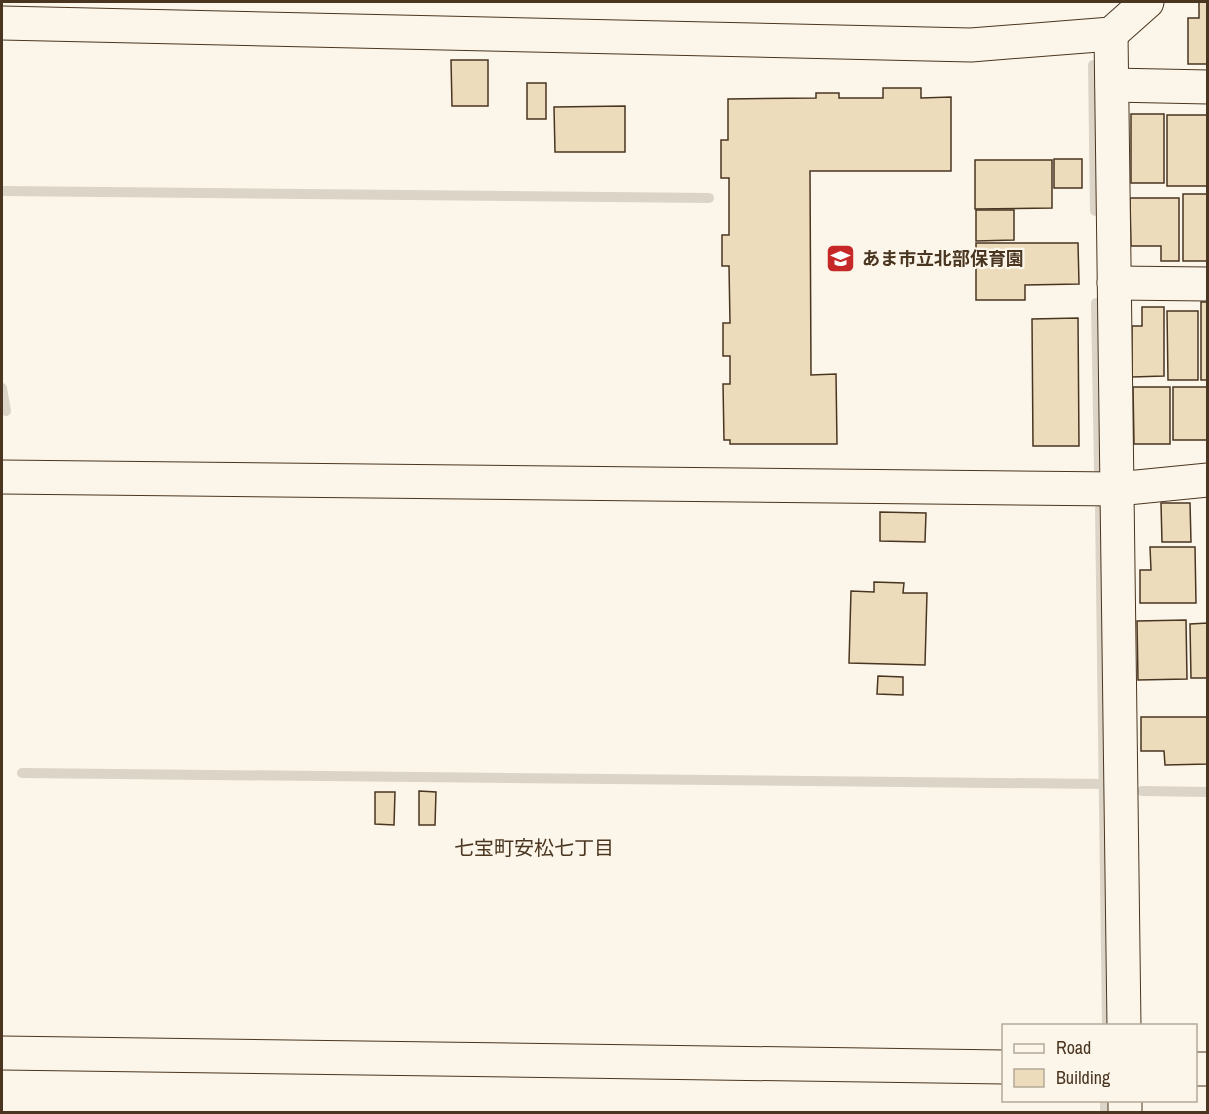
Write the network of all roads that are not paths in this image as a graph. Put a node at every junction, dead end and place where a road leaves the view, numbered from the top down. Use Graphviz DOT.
graph roads {
  1 [pos="1147,2"];
  2 [pos="2,22"];
  3 [pos="1111,34"];
  4 [pos="1112,85"];
  5 [pos="1208,87"];
  6 [pos="1114,283"];
  7 [pos="1208,284"];
  8 [pos="2,477"];
  9 [pos="1208,480"];
  10 [pos="1117,489"];
  11 [pos="1124,1024"];
  12 [pos="2,1053"];
  13 [pos="1002,1067"];
  1 -- 3 [label="street"];
  2 -- 3 [label="street"];
  3 -- 4 [label="street"];
  4 -- 5 [label="street"];
  4 -- 6 [label="street"];
  6 -- 7 [label="street"];
  6 -- 10 [label="street"];
  8 -- 10 [label="street"];
  9 -- 10 [label="street"];
  10 -- 11 [label="street"];
  12 -- 13 [label="street"];
}
